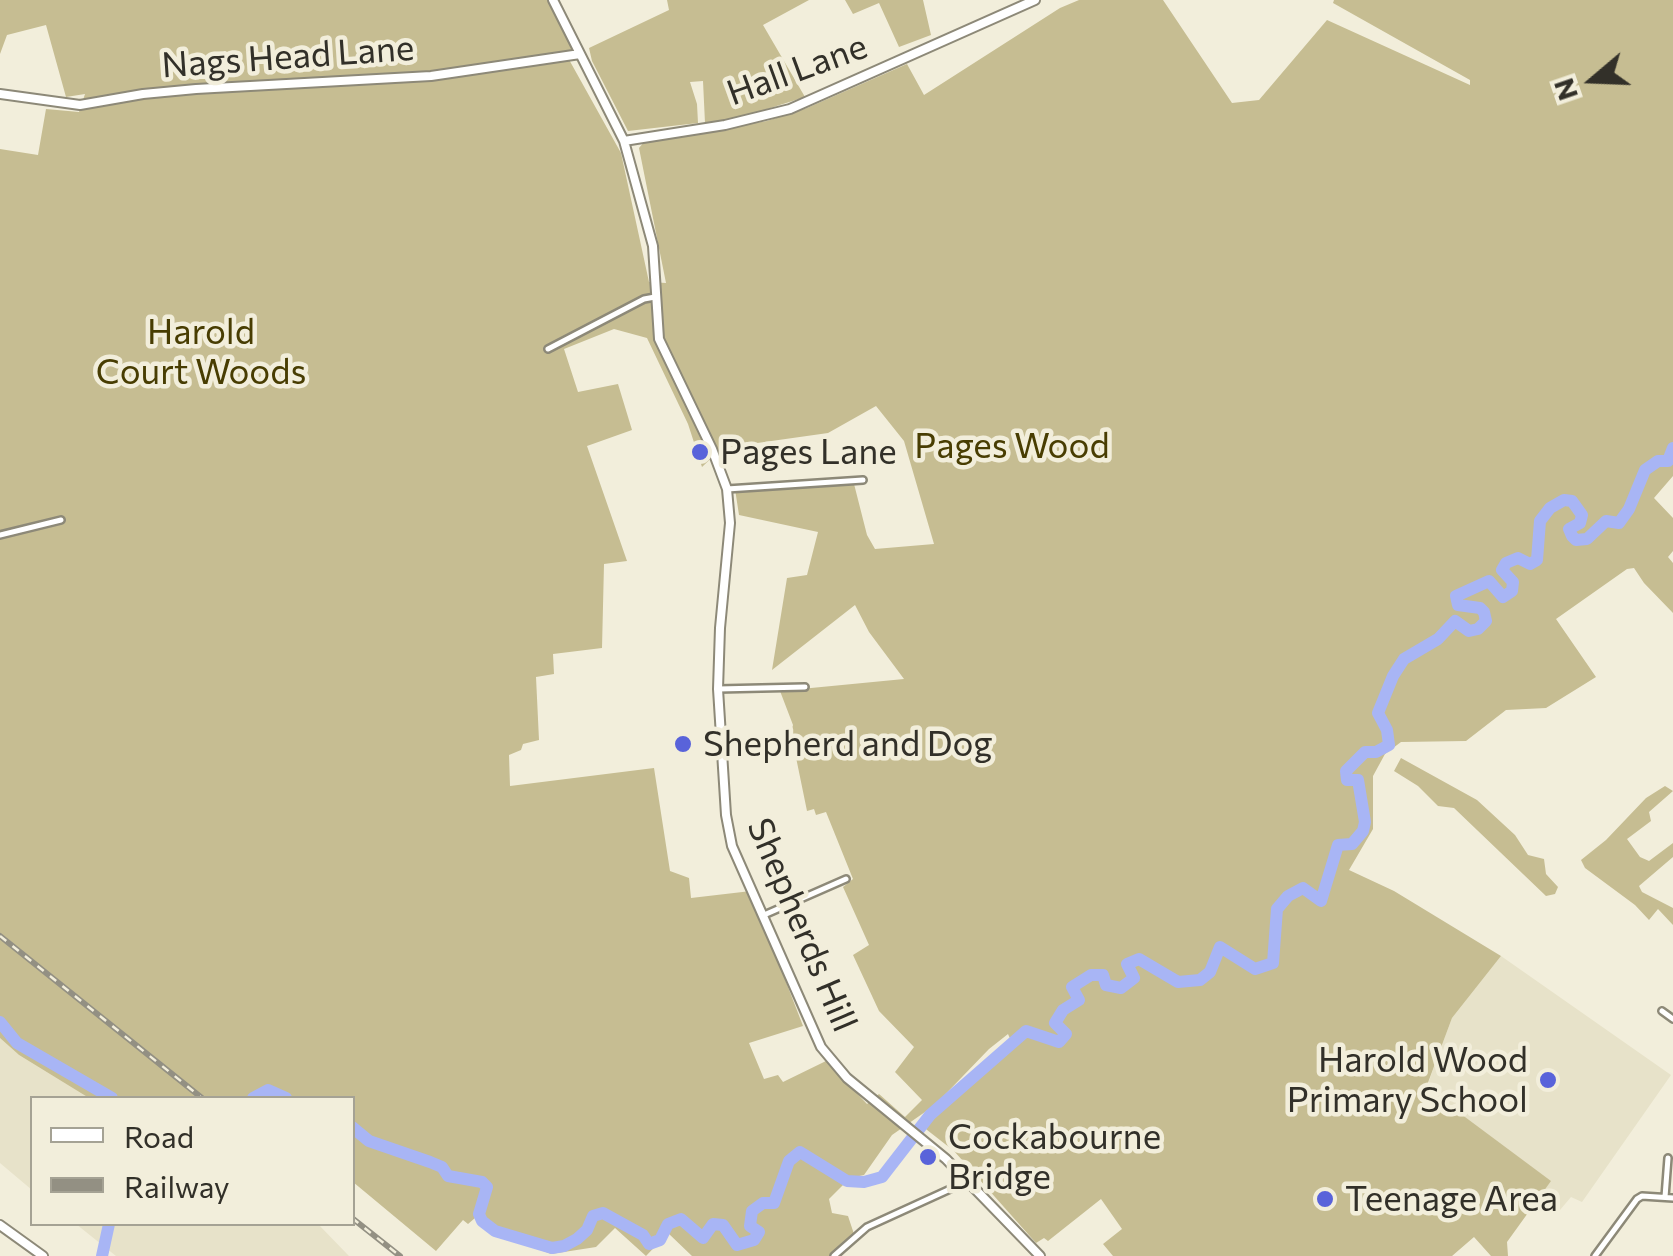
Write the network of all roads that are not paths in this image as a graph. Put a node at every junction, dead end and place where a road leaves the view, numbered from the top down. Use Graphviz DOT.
graph roads {
  1 [pos="553,0"];
  2 [pos="1035,0"];
  3 [pos="580,54"];
  4 [pos="0,94"];
  5 [pos="624,141"];
  6 [pos="655,297"];
  7 [pos="548,350"];
  8 [pos="862,480"];
  9 [pos="727,490"];
  10 [pos="62,520"];
  11 [pos="0,535"];
  12 [pos="806,687"];
  13 [pos="718,689"];
  14 [pos="846,879"];
  15 [pos="761,916"];
  16 [pos="1662,1011"];
  17 [pos="1673,1019"];
  18 [pos="1668,1158"];
  19 [pos="966,1178"];
  20 [pos="1665,1197"];
  21 [pos="1673,1198"];
  22 [pos="0,1224"];
  23 [pos="43,1256"];
  24 [pos="834,1256"];
  25 [pos="1040,1256"];
  26 [pos="1595,1256"];
  1 -- 3 [label="street, Shepherds Hill"];
  2 -- 5 [label="street, Hall Lane"];
  3 -- 4 [label="street, Nags Head Lane"];
  3 -- 5 [label="street, Shepherds Hill"];
  5 -- 6 [label="street, Shepherds Hill"];
  6 -- 7 [label="street"];
  6 -- 9 [label="street, Shepherds Hill"];
  8 -- 9 [label="street"];
  9 -- 13 [label="street, Shepherds Hill"];
  10 -- 11 [label="street"];
  12 -- 13 [label="street"];
  13 -- 15 [label="street, Shepherds Hill"];
  14 -- 15 [label="street"];
  15 -- 19 [label="street, Shepherds Hill"];
  16 -- 17 [label="street"];
  18 -- 20 [label="street"];
  19 -- 24 [label="street"];
  19 -- 25 [label="street, Shepherds Hill"];
  20 -- 21 [label="street"];
  20 -- 26 [label="street"];
  22 -- 23 [label="street"];
}
